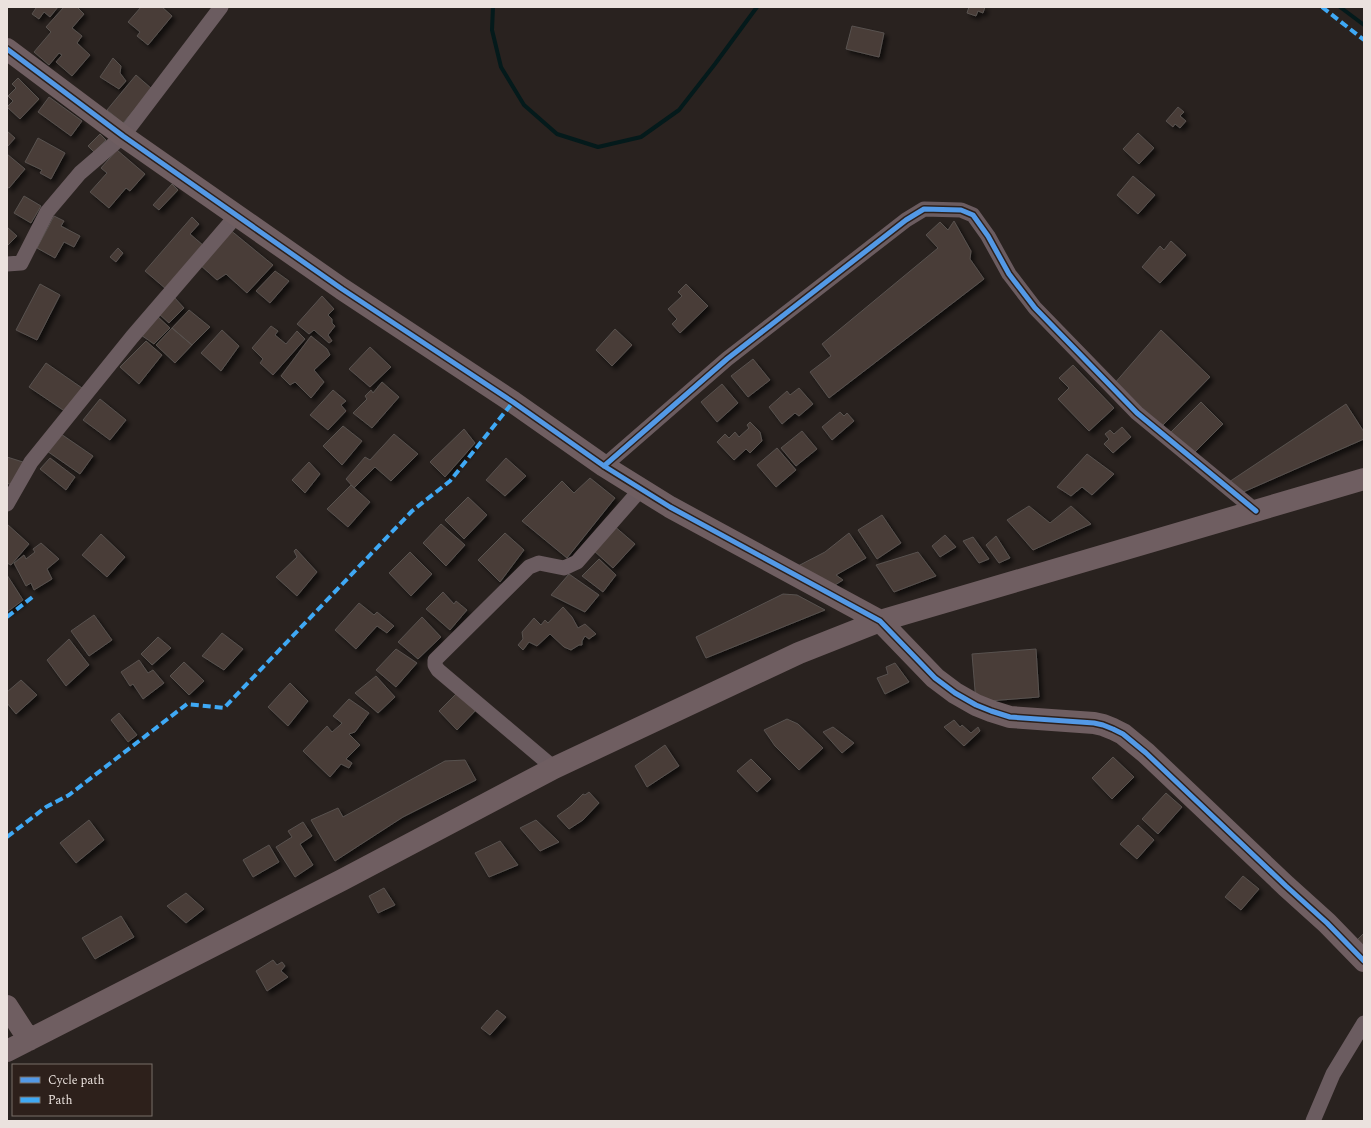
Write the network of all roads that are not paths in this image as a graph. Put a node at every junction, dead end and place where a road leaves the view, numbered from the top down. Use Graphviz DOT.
graph roads {
  1 [pos="220,7"];
  2 [pos="7,49"];
  3 [pos="123,136"];
  4 [pos="237,215"];
  5 [pos="7,264"];
  6 [pos="604,466"];
  7 [pos="1364,480"];
  8 [pos="641,489"];
  9 [pos="7,504"];
  10 [pos="1256,511"];
  11 [pos="880,621"];
  12 [pos="554,768"];
  13 [pos="1364,960"];
  14 [pos="7,1006"];
  15 [pos="1364,1023"];
  16 [pos="29,1040"];
  17 [pos="7,1051"];
  18 [pos="1313,1121"];
  1 -- 3 [label="street"];
  2 -- 3 [label="street"];
  3 -- 4 [label="street"];
  3 -- 5 [label="street"];
  4 -- 6 [label="street"];
  4 -- 9 [label="street"];
  6 -- 8 [label="street"];
  6 -- 10 [label="street"];
  7 -- 10 [label="street"];
  8 -- 11 [label="street"];
  8 -- 12 [label="street"];
  10 -- 11 [label="street"];
  11 -- 12 [label="street"];
  11 -- 13 [label="street"];
  12 -- 16 [label="street"];
  14 -- 16 [label="street"];
  15 -- 18 [label="street"];
  16 -- 17 [label="street"];
}
